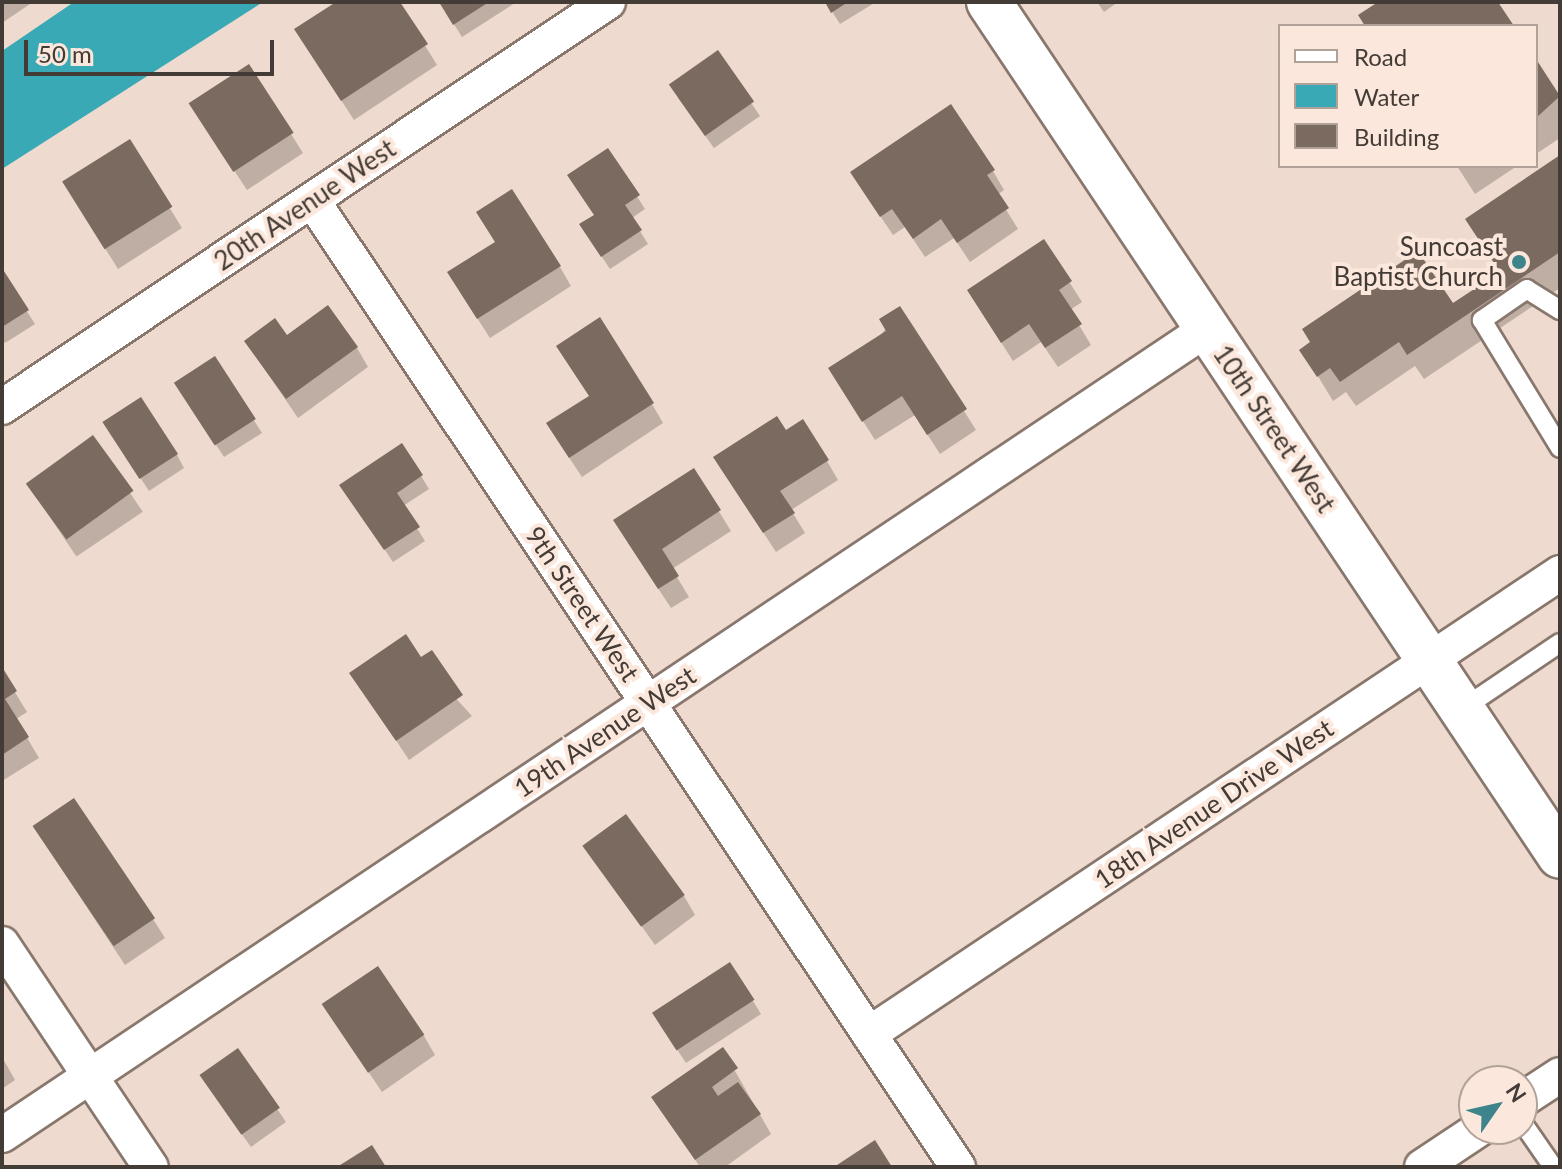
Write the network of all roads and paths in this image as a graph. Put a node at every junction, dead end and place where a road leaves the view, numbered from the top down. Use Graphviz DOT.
graph roads {
  1 [pos="608,2"];
  2 [pos="989,2"];
  3 [pos="312,200"];
  4 [pos="1560,310"];
  5 [pos="1207,329"];
  6 [pos="2,407"];
  7 [pos="1560,448"];
  8 [pos="1560,573"];
  9 [pos="1560,643"];
  10 [pos="1429,660"];
  11 [pos="648,703"];
  12 [pos="1462,709"];
  13 [pos="1560,856"];
  14 [pos="2,944"];
  15 [pos="869,1034"];
  16 [pos="1560,1075"];
  17 [pos="90,1076"];
  18 [pos="1538,1089"];
  19 [pos="2,1135"];
  20 [pos="1458,1143"];
  21 [pos="1538,1145"];
  22 [pos="151,1167"];
  23 [pos="958,1167"];
  24 [pos="1422,1167"];
  25 [pos="1553,1167"];
  1 -- 3 [label="street, 20th Avenue West"];
  2 -- 5 [label="street, 10th Street West"];
  3 -- 6 [label="street, 20th Avenue West"];
  3 -- 11 [label="street, 9th Street West"];
  4 -- 7 [label="lane"];
  5 -- 10 [label="street, 10th Street West"];
  5 -- 11 [label="street, 19th Avenue West"];
  8 -- 10 [label="street, 18th Avenue Drive West"];
  9 -- 12 [label="lane"];
  10 -- 12 [label="street, 10th Street West"];
  10 -- 15 [label="street, 18th Avenue Drive West"];
  11 -- 15 [label="street, 9th Street West"];
  11 -- 17 [label="street, 19th Avenue West"];
  12 -- 13 [label="street, 10th Street West"];
  14 -- 17 [label="street"];
  15 -- 23 [label="street, 9th Street West"];
  16 -- 18 [label="street"];
  17 -- 19 [label="street, 19th Avenue West"];
  17 -- 22 [label="street"];
  20 -- 24 [label="street"];
  21 -- 25 [label="lane"];
}
